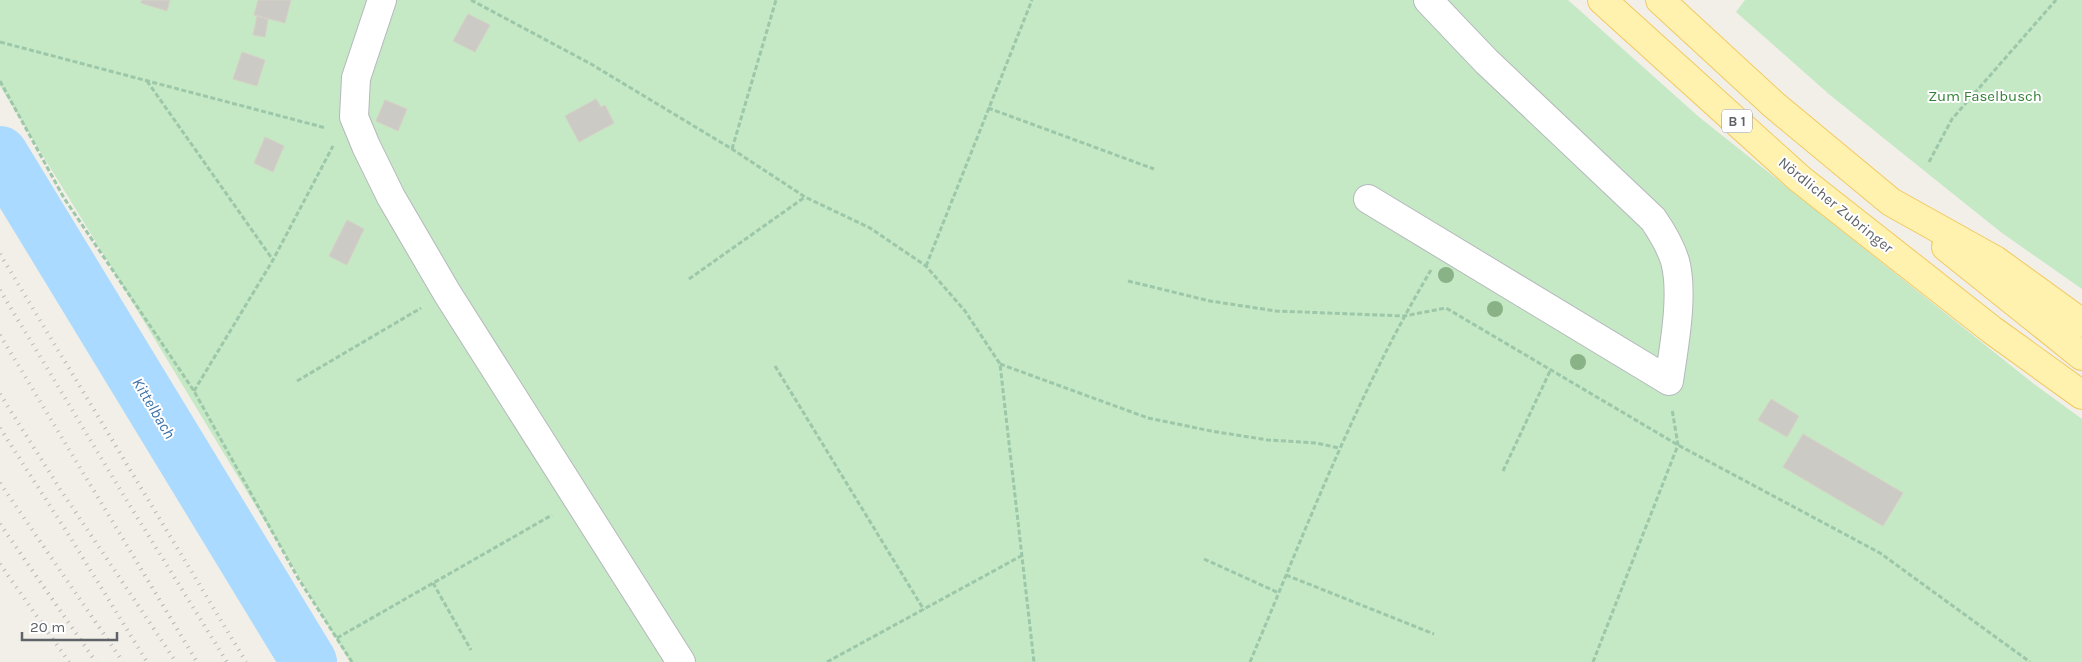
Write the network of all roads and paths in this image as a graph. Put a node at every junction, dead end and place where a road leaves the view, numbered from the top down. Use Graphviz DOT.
graph roads {
  1 [pos="382,0"];
  2 [pos="471,0"];
  3 [pos="776,0"];
  4 [pos="1032,0"];
  5 [pos="1428,0"];
  6 [pos="1602,0"];
  7 [pos="1660,0"];
  8 [pos="2056,0"];
  9 [pos="0,42"];
  10 [pos="147,80"];
  11 [pos="0,81"];
  12 [pos="988,108"];
  13 [pos="331,129"];
  14 [pos="336,140"];
  15 [pos="732,149"];
  16 [pos="1928,162"];
  17 [pos="1154,169"];
  18 [pos="804,197"];
  19 [pos="1368,199"];
  20 [pos="1891,202"];
  21 [pos="1445,246"];
  22 [pos="273,260"];
  23 [pos="926,266"];
  24 [pos="689,279"];
  25 [pos="1128,281"];
  26 [pos="447,293"];
  27 [pos="1404,316"];
  28 [pos="2082,323"];
  29 [pos="2082,356"];
  30 [pos="1000,364"];
  31 [pos="775,366"];
  32 [pos="1550,369"];
  33 [pos="297,381"];
  34 [pos="1669,381"];
  35 [pos="194,391"];
  36 [pos="2082,395"];
  37 [pos="1678,444"];
  38 [pos="1340,448"];
  39 [pos="1503,471"];
  40 [pos="578,500"];
  41 [pos="1021,556"];
  42 [pos="1204,559"];
  43 [pos="1286,575"];
  44 [pos="432,583"];
  45 [pos="1279,592"];
  46 [pos="924,610"];
  47 [pos="1434,634"];
  48 [pos="337,638"];
  49 [pos="471,650"];
  50 [pos="352,662"];
  51 [pos="681,662"];
  52 [pos="827,662"];
  53 [pos="1034,662"];
  54 [pos="1250,662"];
  55 [pos="1593,662"];
  56 [pos="2030,662"];
  1 -- 26 [label="lane"];
  2 -- 15 [label="path"];
  3 -- 15 [label="path"];
  4 -- 12 [label="path"];
  5 -- 34 [label="lane"];
  6 -- 36 [label="main road, Nördlicher Zubringer / B 1"];
  7 -- 20 [label="main road, B 1"];
  8 -- 16 [label="path"];
  9 -- 10 [label="path"];
  10 -- 13 [label="path"];
  10 -- 22 [label="path"];
  11 -- 35 [label="path"];
  12 -- 17 [label="path"];
  12 -- 23 [label="path"];
  14 -- 22 [label="path"];
  15 -- 18 [label="path"];
  18 -- 23 [label="path"];
  18 -- 24 [label="path"];
  19 -- 21 [label="lane"];
  20 -- 28 [label="main road, B 1"];
  20 -- 29 [label="main road, B 1"];
  21 -- 27 [label="path"];
  21 -- 34 [label="lane"];
  22 -- 35 [label="path"];
  23 -- 30 [label="path"];
  25 -- 27 [label="path"];
  26 -- 33 [label="path"];
  26 -- 40 [label="lane"];
  27 -- 32 [label="path"];
  27 -- 38 [label="path"];
  30 -- 38 [label="path"];
  30 -- 41 [label="path"];
  31 -- 46 [label="path"];
  32 -- 37 [label="path"];
  32 -- 39 [label="path"];
  34 -- 37 [label="path"];
  35 -- 48 [label="path"];
  37 -- 55 [label="path"];
  37 -- 56 [label="path"];
  38 -- 43 [label="path"];
  40 -- 44 [label="path"];
  40 -- 51 [label="lane"];
  41 -- 46 [label="path"];
  41 -- 53 [label="path"];
  42 -- 45 [label="path"];
  43 -- 45 [label="path"];
  43 -- 47 [label="path"];
  44 -- 48 [label="path"];
  44 -- 49 [label="path"];
  45 -- 54 [label="path"];
  46 -- 52 [label="path"];
  48 -- 50 [label="path"];
}
